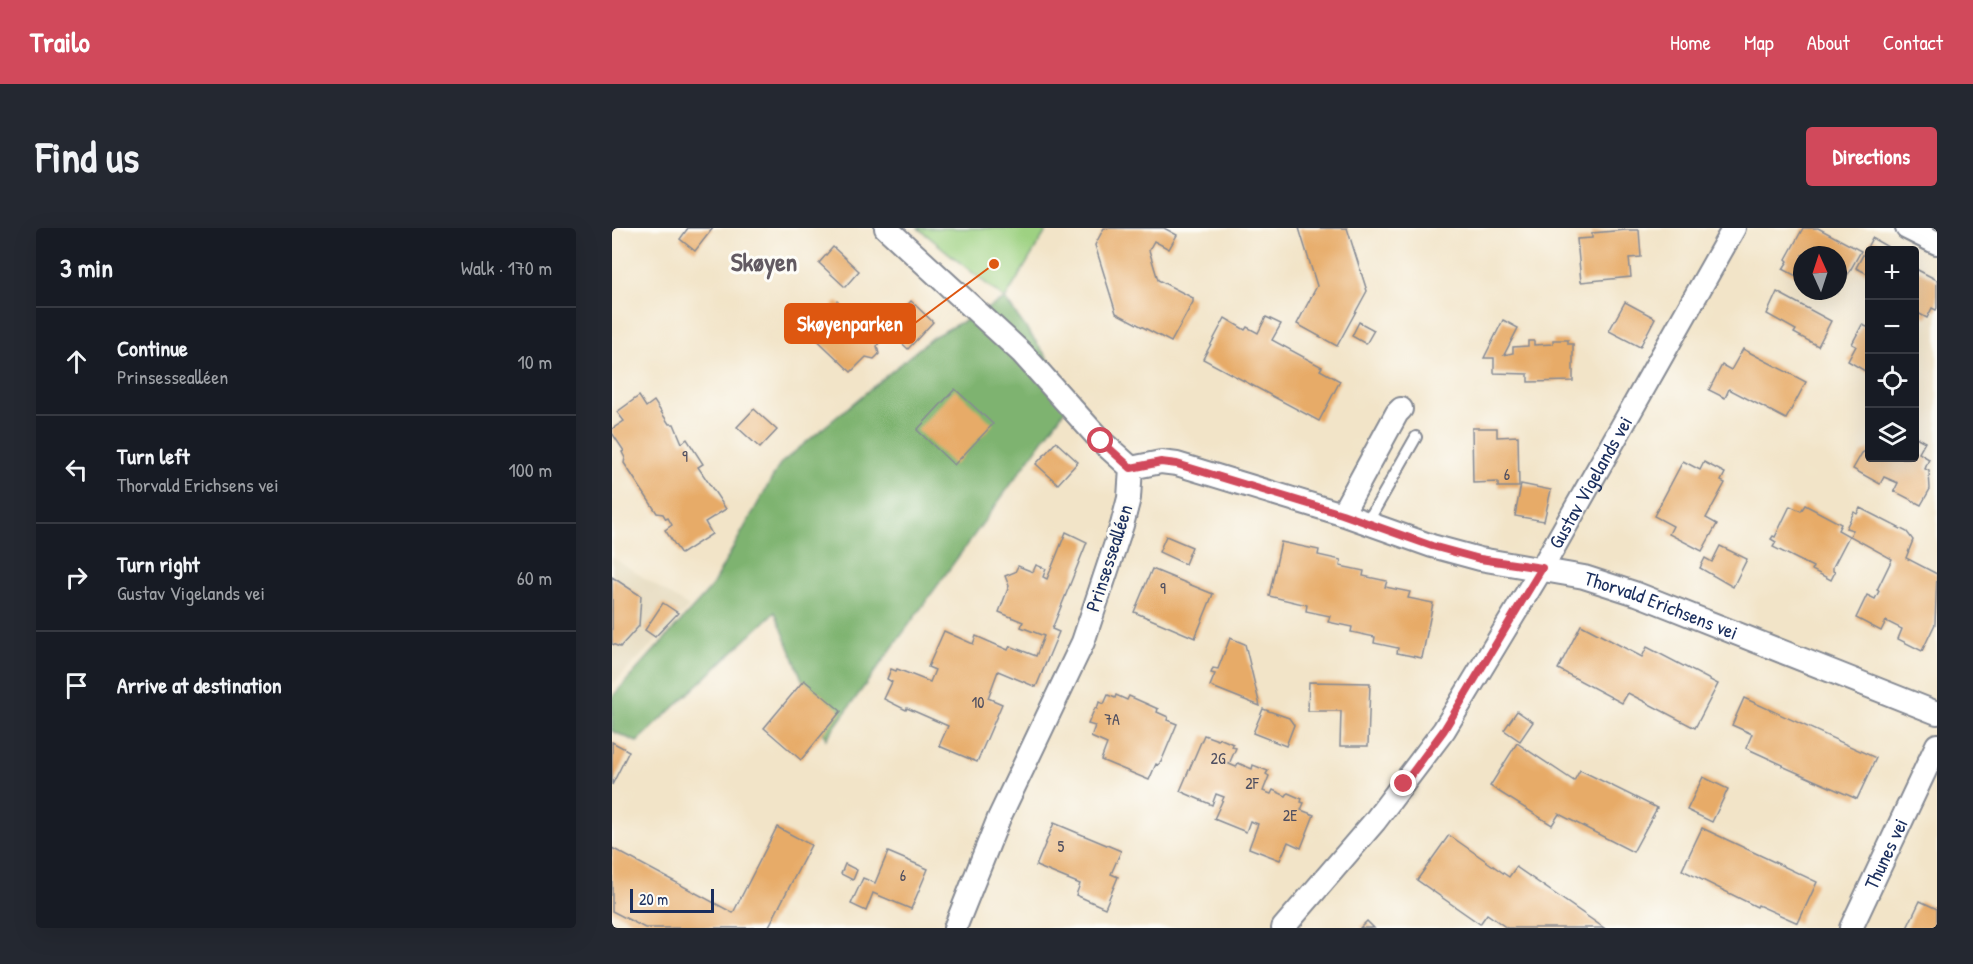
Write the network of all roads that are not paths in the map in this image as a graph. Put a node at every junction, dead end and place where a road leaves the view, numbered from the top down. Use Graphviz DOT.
graph roads {
  1 [pos="886,228"];
  2 [pos="1734,228"];
  3 [pos="1908,228"];
  4 [pos="1937,243"];
  5 [pos="1401,409"];
  6 [pos="1416,437"];
  7 [pos="1131,468"];
  8 [pos="1342,514"];
  9 [pos="1367,523"];
  10 [pos="1542,568"];
  11 [pos="1937,712"];
  12 [pos="1937,744"];
  13 [pos="955,928"];
  14 [pos="1283,928"];
  15 [pos="1851,928"];
  1 -- 7 [label="street"];
  2 -- 10 [label="street, Gustav Vigelands vei"];
  3 -- 4 [label="street"];
  5 -- 8 [label="street"];
  6 -- 9 [label="lane"];
  7 -- 8 [label="street, Thorvald Erichsens vei"];
  7 -- 13 [label="street, Prinsessealléen"];
  8 -- 9 [label="street, Thorvald Erichsens vei"];
  9 -- 10 [label="street, Thorvald Erichsens vei"];
  10 -- 11 [label="street, Thorvald Erichsens vei"];
  10 -- 14 [label="street, Gustav Vigelands vei"];
  12 -- 15 [label="street, Thunes vei"];
}
